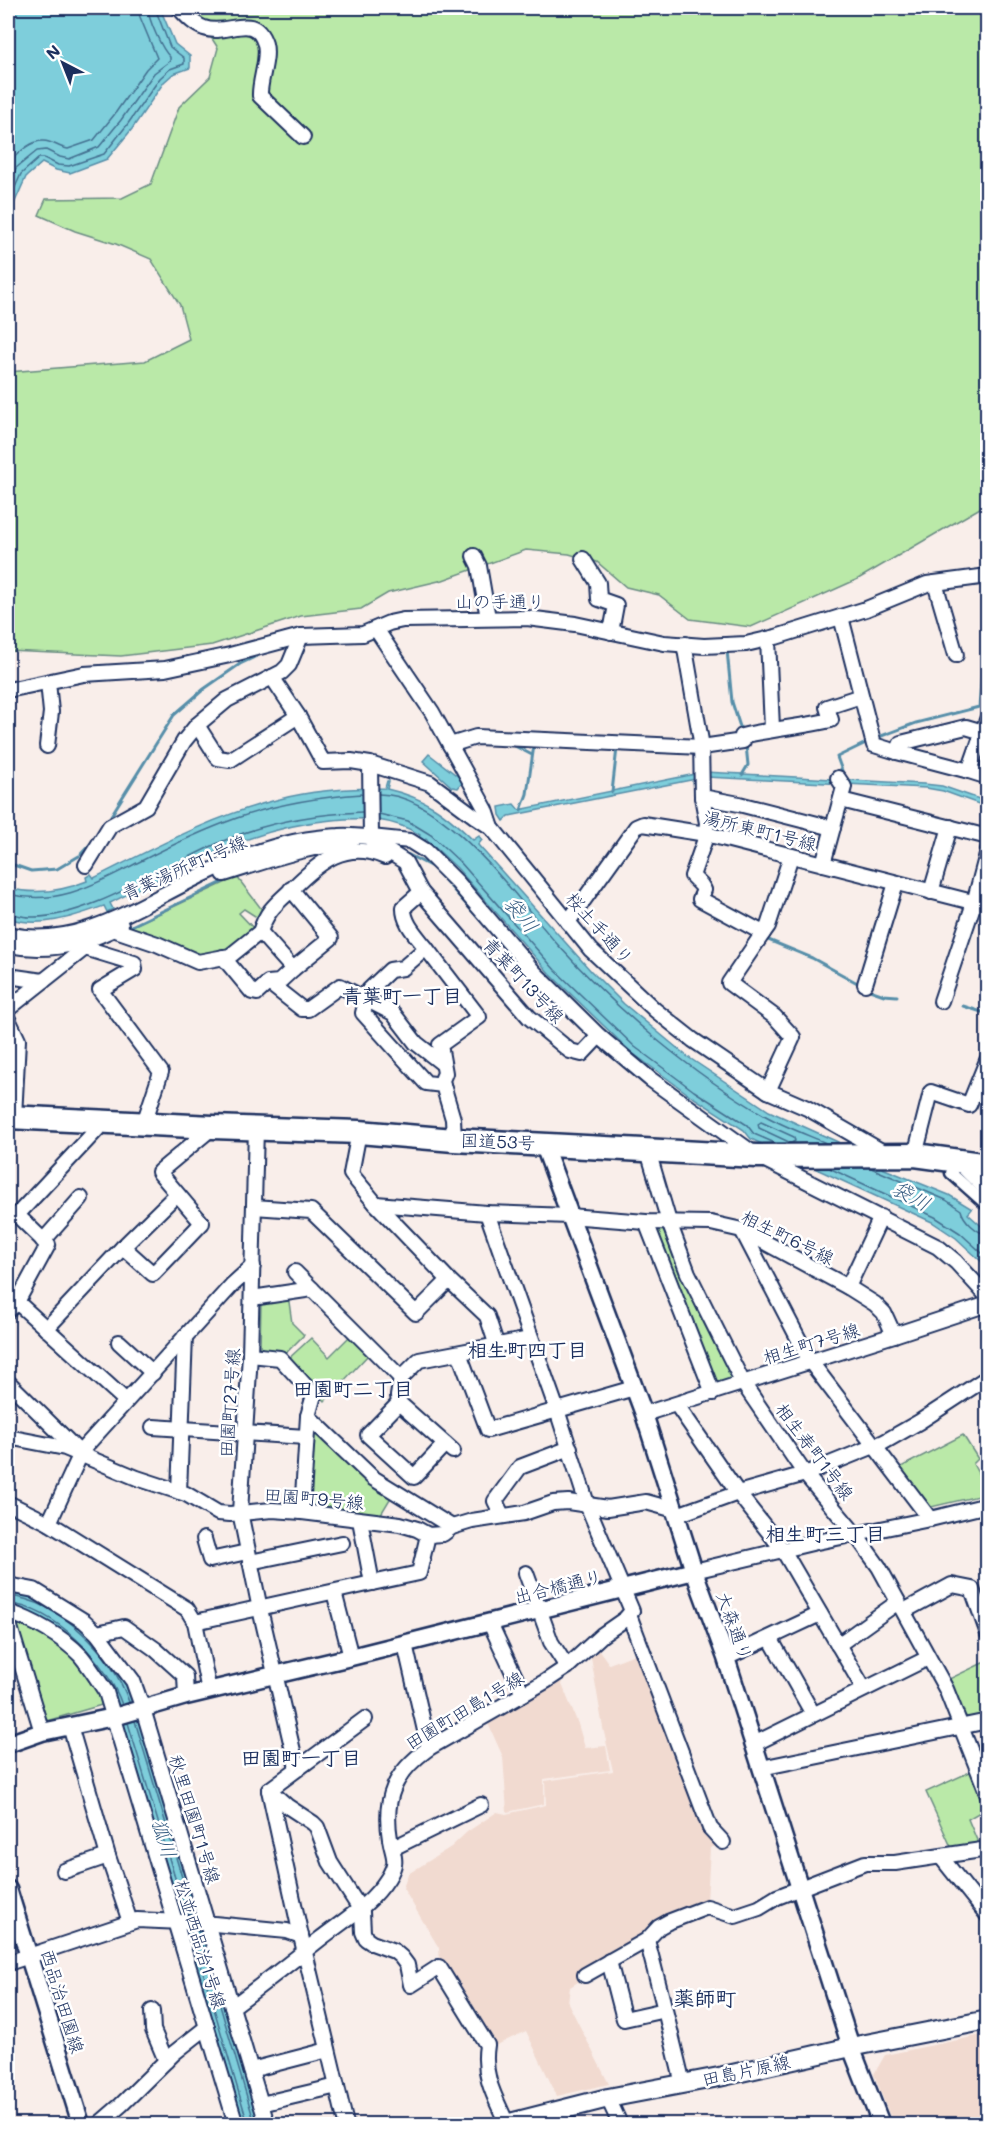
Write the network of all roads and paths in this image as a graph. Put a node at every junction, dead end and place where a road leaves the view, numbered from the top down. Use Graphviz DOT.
graph roads {
  1 [pos="179,8"];
  2 [pos="303,137"];
  3 [pos="474,556"];
  4 [pos="583,559"];
  5 [pos="987,576"];
  6 [pos="935,583"];
  7 [pos="841,617"];
  8 [pos="488,618"];
  9 [pos="376,629"];
  10 [pos="611,632"];
  11 [pos="301,636"];
  12 [pos="768,639"];
  13 [pos="686,644"];
  14 [pos="956,656"];
  15 [pos="272,677"];
  16 [pos="48,682"];
  17 [pos="8,690"];
  18 [pos="861,696"];
  19 [pos="298,716"];
  20 [pos="987,717"];
  21 [pos="197,725"];
  22 [pos="772,728"];
  23 [pos="983,732"];
  24 [pos="450,745"];
  25 [pos="47,746"];
  26 [pos="702,747"];
  27 [pos="897,752"];
  28 [pos="371,770"];
  29 [pos="969,771"];
  30 [pos="987,777"];
  31 [pos="702,796"];
  32 [pos="950,827"];
  33 [pos="492,828"];
  34 [pos="833,828"];
  35 [pos="705,834"];
  36 [pos="987,837"];
  37 [pos="369,839"];
  38 [pos="987,850"];
  39 [pos="791,856"];
  40 [pos="823,864"];
  41 [pos="86,865"];
  42 [pos="896,883"];
  43 [pos="291,889"];
  44 [pos="171,890"];
  45 [pos="421,892"];
  46 [pos="931,892"];
  47 [pos="981,904"];
  48 [pos="568,922"];
  49 [pos="113,929"];
  50 [pos="260,932"];
  51 [pos="763,933"];
  52 [pos="8,934"];
  53 [pos="8,945"];
  54 [pos="426,948"];
  55 [pos="223,957"];
  56 [pos="293,969"];
  57 [pos="8,976"];
  58 [pos="43,981"];
  59 [pos="269,983"];
  60 [pos="865,984"];
  61 [pos="367,1000"];
  62 [pos="941,1001"];
  63 [pos="8,1009"];
  64 [pos="8,1019"];
  65 [pos="599,1036"];
  66 [pos="987,1058"];
  67 [pos="444,1064"];
  68 [pos="443,1085"];
  69 [pos="768,1091"];
  70 [pos="11,1117"];
  71 [pos="104,1122"];
  72 [pos="144,1123"];
  73 [pos="213,1127"];
  74 [pos="256,1128"];
  75 [pos="359,1132"];
  76 [pos="454,1140"];
  77 [pos="543,1143"];
  78 [pos="648,1151"];
  79 [pos="915,1155"];
  80 [pos="767,1156"];
  81 [pos="892,1156"];
  82 [pos="987,1166"];
  83 [pos="954,1168"];
  84 [pos="987,1191"];
  85 [pos="177,1194"];
  86 [pos="81,1198"];
  87 [pos="375,1204"];
  88 [pos="987,1206"];
  89 [pos="255,1207"];
  90 [pos="12,1211"];
  91 [pos="487,1213"];
  92 [pos="569,1216"];
  93 [pos="881,1217"];
  94 [pos="646,1222"];
  95 [pos="669,1222"];
  96 [pos="742,1230"];
  97 [pos="44,1241"];
  98 [pos="123,1246"];
  99 [pos="253,1266"];
  100 [pos="295,1272"];
  101 [pos="448,1280"];
  102 [pos="848,1287"];
  103 [pos="312,1289"];
  104 [pos="987,1297"];
  105 [pos="252,1298"];
  106 [pos="987,1304"];
  107 [pos="12,1307"];
  108 [pos="46,1329"];
  109 [pos="894,1335"];
  110 [pos="185,1336"];
  111 [pos="530,1339"];
  112 [pos="119,1342"];
  113 [pos="497,1346"];
  114 [pos="459,1353"];
  115 [pos="250,1355"];
  116 [pos="810,1361"];
  117 [pos="153,1373"];
  118 [pos="987,1377"];
  119 [pos="401,1378"];
  120 [pos="8,1382"];
  121 [pos="743,1383"];
  122 [pos="634,1388"];
  123 [pos="713,1393"];
  124 [pos="126,1401"];
  125 [pos="399,1403"];
  126 [pos="677,1405"];
  127 [pos="557,1410"];
  128 [pos="644,1414"];
  129 [pos="308,1416"];
  130 [pos="153,1427"];
  131 [pos="182,1428"];
  132 [pos="244,1431"];
  133 [pos="8,1437"];
  134 [pos="306,1437"];
  135 [pos="874,1446"];
  136 [pos="570,1448"];
  137 [pos="80,1454"];
  138 [pos="805,1474"];
  139 [pos="179,1492"];
  140 [pos="738,1493"];
  141 [pos="8,1503"];
  142 [pos="987,1505"];
  143 [pos="588,1507"];
  144 [pos="240,1512"];
  145 [pos="302,1512"];
  146 [pos="676,1513"];
  147 [pos="502,1515"];
  148 [pos="930,1519"];
  149 [pos="360,1520"];
  150 [pos="49,1523"];
  151 [pos="452,1527"];
  152 [pos="428,1535"];
  153 [pos="856,1535"];
  154 [pos="204,1539"];
  155 [pos="342,1543"];
  156 [pos="783,1550"];
  157 [pos="248,1557"];
  158 [pos="694,1571"];
  159 [pos="526,1574"];
  160 [pos="372,1583"];
  161 [pos="8,1584"];
  162 [pos="622,1590"];
  163 [pos="334,1592"];
  164 [pos="901,1606"];
  165 [pos="260,1608"];
  166 [pos="539,1611"];
  167 [pos="8,1612"];
  168 [pos="820,1614"];
  169 [pos="629,1615"];
  170 [pos="195,1622"];
  171 [pos="490,1623"];
  172 [pos="8,1625"];
  173 [pos="97,1633"];
  174 [pos="987,1634"];
  175 [pos="770,1638"];
  176 [pos="405,1644"];
  177 [pos="838,1645"];
  178 [pos="351,1657"];
  179 [pos="726,1658"];
  180 [pos="928,1658"];
  181 [pos="567,1667"];
  182 [pos="275,1676"];
  183 [pos="864,1689"];
  184 [pos="209,1691"];
  185 [pos="523,1694"];
  186 [pos="186,1696"];
  187 [pos="141,1709"];
  188 [pos="813,1714"];
  189 [pos="116,1716"];
  190 [pos="365,1719"];
  191 [pos="987,1721"];
  192 [pos="70,1726"];
  193 [pos="962,1727"];
  194 [pos="42,1732"];
  195 [pos="8,1744"];
  196 [pos="754,1744"];
  197 [pos="429,1748"];
  198 [pos="297,1768"];
  199 [pos="761,1768"];
  200 [pos="269,1790"];
  201 [pos="987,1795"];
  202 [pos="481,1806"];
  203 [pos="723,1842"];
  204 [pos="393,1848"];
  205 [pos="987,1849"];
  206 [pos="108,1857"];
  207 [pos="942,1857"];
  208 [pos="64,1871"];
  209 [pos="8,1888"];
  210 [pos="799,1890"];
  211 [pos="360,1909"];
  212 [pos="987,1916"];
  213 [pos="177,1920"];
  214 [pos="130,1922"];
  215 [pos="205,1923"];
  216 [pos="301,1936"];
  217 [pos="646,1940"];
  218 [pos="305,1953"];
  219 [pos="28,1955"];
  220 [pos="609,1961"];
  221 [pos="8,1963"];
  222 [pos="585,1975"];
  223 [pos="232,2007"];
  224 [pos="665,2010"];
  225 [pos="152,2011"];
  226 [pos="987,2020"];
  227 [pos="207,2027"];
  228 [pos="851,2047"];
  229 [pos="328,2050"];
  230 [pos="165,2061"];
  231 [pos="251,2070"];
  232 [pos="683,2084"];
  233 [pos="337,2086"];
  234 [pos="608,2098"];
  235 [pos="261,2104"];
  236 [pos="81,2124"];
  237 [pos="99,2124"];
  238 [pos="236,2124"];
  239 [pos="267,2124"];
  240 [pos="346,2124"];
  241 [pos="507,2124"];
  242 [pos="620,2124"];
  243 [pos="881,2124"];
  1 -- 2 [label="street"];
  3 -- 8 [label="street"];
  4 -- 10 [label="street"];
  5 -- 6 [label="street, 山の手通り"];
  6 -- 7 [label="street, 山の手通り"];
  6 -- 14 [label="street"];
  7 -- 12 [label="street, 山の手通り"];
  7 -- 18 [label="street"];
  8 -- 9 [label="street, 山の手通り"];
  8 -- 10 [label="street, 山の手通り"];
  9 -- 11 [label="street, 山の手通り"];
  9 -- 24 [label="street, 桜土手通り"];
  10 -- 13 [label="street, 山の手通り"];
  11 -- 15 [label="street"];
  11 -- 16 [label="street, 山の手通り"];
  12 -- 13 [label="street, 山の手通り"];
  12 -- 22 [label="street"];
  13 -- 26 [label="street"];
  15 -- 19 [label="street"];
  15 -- 21 [label="street"];
  16 -- 17 [label="street, 山の手通り"];
  16 -- 25 [label="street"];
  18 -- 22 [label="street"];
  18 -- 27 [label="street"];
  19 -- 21 [label="street"];
  19 -- 28 [label="street"];
  20 -- 23 [label="street"];
  21 -- 41 [label="street"];
  22 -- 26 [label="street"];
  23 -- 27 [label="street"];
  23 -- 29 [label="street"];
  24 -- 26 [label="street"];
  24 -- 33 [label="street, 桜土手通り"];
  26 -- 31 [label="street"];
  27 -- 29 [label="street"];
  28 -- 33 [label="street"];
  28 -- 37 [label="street"];
  29 -- 30 [label="street"];
  31 -- 34 [label="street"];
  31 -- 35 [label="street"];
  32 -- 34 [label="street"];
  32 -- 36 [label="street"];
  32 -- 46 [label="street"];
  33 -- 48 [label="street, 桜土手通り"];
  34 -- 40 [label="street"];
  35 -- 39 [label="street, 湯所東町1号線"];
  35 -- 48 [label="street, 湯所東町1号線"];
  35 -- 51 [label="street"];
  37 -- 43 [label="street"];
  37 -- 44 [label="street, 青葉湯所町1号線"];
  37 -- 45 [label="street, 青葉町13号線"];
  37 -- 65 [label="street"];
  38 -- 47 [label="street"];
  39 -- 40 [label="street, 湯所東町1号線"];
  39 -- 51 [label="street"];
  40 -- 42 [label="street, 湯所東町1号線"];
  42 -- 46 [label="street, 湯所東町1号線"];
  42 -- 60 [label="street"];
  43 -- 50 [label="street"];
  43 -- 56 [label="street"];
  44 -- 49 [label="street"];
  44 -- 52 [label="street, 青葉湯所町1号線"];
  45 -- 54 [label="street"];
  45 -- 65 [label="street, 青葉町13号線"];
  46 -- 47 [label="street, 湯所東町1号線"];
  47 -- 62 [label="street"];
  48 -- 69 [label="street, 桜土手通り"];
  49 -- 53 [label="street"];
  49 -- 55 [label="street"];
  50 -- 55 [label="street"];
  50 -- 56 [label="street"];
  51 -- 69 [label="street"];
  54 -- 61 [label="street"];
  54 -- 67 [label="street"];
  55 -- 59 [label="street"];
  56 -- 59 [label="street"];
  57 -- 58 [label="street"];
  58 -- 63 [label="street"];
  58 -- 72 [label="street"];
  59 -- 61 [label="street"];
  61 -- 67 [label="street"];
  61 -- 68 [label="street"];
  64 -- 70 [label="street"];
  65 -- 80 [label="street"];
  66 -- 79 [label="street"];
  67 -- 68 [label="street"];
  68 -- 76 [label="street"];
  69 -- 81 [label="street, 桜土手通り"];
  70 -- 71 [label="highway, 国道53号"];
  71 -- 72 [label="highway, 国道53号"];
  71 -- 90 [label="street"];
  72 -- 73 [label="highway, 国道53号"];
  73 -- 74 [label="highway, 国道53号"];
  73 -- 85 [label="street"];
  74 -- 75 [label="highway, 国道53号"];
  74 -- 89 [label="street, 田園町27号線"];
  75 -- 76 [label="highway, 国道53号"];
  75 -- 87 [label="street"];
  76 -- 77 [label="highway, 国道53号"];
  77 -- 78 [label="highway, 国道53号"];
  77 -- 92 [label="street, 大森通り"];
  78 -- 80 [label="highway, 国道53号"];
  78 -- 95 [label="street, 相生寿町1号線"];
  79 -- 81 [label="highway, 国道53号"];
  79 -- 83 [label="highway, 国道53号"];
  80 -- 81 [label="highway, 国道53号"];
  80 -- 93 [label="street"];
  82 -- 83 [label="highway, 国道53号"];
  83 -- 84 [label="street"];
  83 -- 88 [label="street"];
  85 -- 98 [label="street"];
  85 -- 98 [label="street"];
  86 -- 97 [label="street"];
  87 -- 91 [label="street, 相生町6号線"];
  87 -- 101 [label="street"];
  89 -- 99 [label="street, 田園町27号線"];
  89 -- 101 [label="street"];
  90 -- 97 [label="street"];
  91 -- 92 [label="street, 相生町6号線"];
  91 -- 111 [label="street"];
  92 -- 94 [label="street, 相生町6号線"];
  92 -- 122 [label="street, 大森通り"];
  93 -- 102 [label="street"];
  93 -- 104 [label="street"];
  94 -- 95 [label="street, 相生町6号線"];
  94 -- 123 [label="street"];
  95 -- 96 [label="street, 相生町6号線"];
  95 -- 121 [label="street, 相生寿町1号線"];
  96 -- 102 [label="street, 相生町6号線"];
  96 -- 116 [label="street"];
  97 -- 107 [label="street"];
  98 -- 108 [label="street"];
  99 -- 105 [label="street, 田園町27号線"];
  99 -- 110 [label="street"];
  100 -- 103 [label="street"];
  101 -- 113 [label="street"];
  102 -- 109 [label="street, 相生町6号線"];
  103 -- 105 [label="street"];
  103 -- 119 [label="street"];
  105 -- 115 [label="street, 田園町27号線"];
  106 -- 109 [label="street, 相生町7号線"];
  107 -- 108 [label="street"];
  108 -- 124 [label="street"];
  109 -- 116 [label="street, 相生町7号線"];
  110 -- 117 [label="street"];
  110 -- 131 [label="street"];
  111 -- 113 [label="street"];
  111 -- 127 [label="street"];
  112 -- 117 [label="street"];
  113 -- 114 [label="street"];
  114 -- 119 [label="street"];
  114 -- 127 [label="street"];
  115 -- 129 [label="street"];
  115 -- 132 [label="street, 田園町27号線"];
  116 -- 121 [label="street, 相生町7号線"];
  116 -- 135 [label="street"];
  117 -- 124 [label="street"];
  118 -- 135 [label="street"];
  119 -- 125 [label="street"];
  120 -- 137 [label="street"];
  121 -- 123 [label="street, 相生町7号線"];
  121 -- 138 [label="street, 相生寿町1号線"];
  122 -- 127 [label="street"];
  122 -- 128 [label="street, 大森通り"];
  123 -- 126 [label="street, 相生町7号線"];
  124 -- 137 [label="street"];
  125 -- 125 [label="street"];
  126 -- 128 [label="street, 相生町7号線"];
  126 -- 140 [label="street"];
  127 -- 136 [label="street"];
  128 -- 146 [label="street, 大森通り"];
  129 -- 134 [label="street"];
  129 -- 151 [label="street"];
  130 -- 131 [label="street"];
  131 -- 132 [label="street"];
  131 -- 139 [label="street"];
  132 -- 134 [label="street"];
  132 -- 144 [label="street, 田園町27号線"];
  133 -- 137 [label="street, 田園町9号線"];
  134 -- 145 [label="street"];
  135 -- 138 [label="street"];
  135 -- 148 [label="street"];
  136 -- 143 [label="street"];
  136 -- 147 [label="street"];
  137 -- 139 [label="street, 田園町9号線"];
  137 -- 150 [label="street"];
  138 -- 140 [label="street"];
  138 -- 153 [label="street, 相生寿町1号線"];
  139 -- 144 [label="street, 田園町9号線"];
  140 -- 146 [label="street"];
  140 -- 156 [label="street"];
  141 -- 150 [label="street"];
  142 -- 148 [label="street, 出合橋通り"];
  143 -- 146 [label="street"];
  143 -- 147 [label="street"];
  143 -- 162 [label="street"];
  144 -- 145 [label="street, 田園町9号線"];
  144 -- 157 [label="street, 田園町27号線"];
  145 -- 149 [label="street, 田園町9号線"];
  146 -- 158 [label="street, 大森通り"];
  147 -- 151 [label="street"];
  148 -- 153 [label="street, 出合橋通り"];
  149 -- 152 [label="street, 田園町9号線"];
  149 -- 160 [label="street"];
  150 -- 170 [label="street"];
  151 -- 152 [label="street"];
  152 -- 160 [label="street"];
  153 -- 156 [label="street, 出合橋通り"];
  153 -- 164 [label="street, 相生寿町1号線"];
  154 -- 157 [label="street"];
  155 -- 157 [label="street"];
  156 -- 158 [label="street, 出合橋通り"];
  156 -- 168 [label="street"];
  157 -- 165 [label="street, 田園町27号線"];
  158 -- 162 [label="street, 出合橋通り"];
  158 -- 179 [label="street, 大森通り"];
  159 -- 166 [label="street"];
  160 -- 163 [label="street"];
  161 -- 173 [label="street, 秋里田園町1号線"];
  162 -- 166 [label="street, 出合橋通り"];
  162 -- 169 [label="street"];
  163 -- 165 [label="street"];
  163 -- 178 [label="street"];
  164 -- 174 [label="street"];
  164 -- 177 [label="street"];
  164 -- 180 [label="street, 相生寿町1号線"];
  165 -- 170 [label="street"];
  165 -- 182 [label="street, 田園町27号線"];
  166 -- 171 [label="street, 出合橋通り"];
  166 -- 181 [label="street"];
  167 -- 189 [label="street, 松並西品治1号線"];
  168 -- 175 [label="street"];
  168 -- 177 [label="street"];
  169 -- 181 [label="street, 田園町田島1号線"];
  169 -- 203 [label="street"];
  170 -- 184 [label="street"];
  171 -- 176 [label="street, 出合橋通り"];
  171 -- 185 [label="street"];
  172 -- 194 [label="street"];
  173 -- 186 [label="street"];
  173 -- 187 [label="street, 秋里田園町1号線"];
  175 -- 179 [label="street"];
  175 -- 188 [label="street"];
  176 -- 178 [label="street, 出合橋通り"];
  176 -- 197 [label="street"];
  177 -- 183 [label="street"];
  178 -- 182 [label="street, 出合橋通り"];
  179 -- 196 [label="street, 大森通り"];
  180 -- 183 [label="street"];
  180 -- 193 [label="street, 相生寿町1号線"];
  181 -- 185 [label="street, 田園町田島1号線"];
  182 -- 184 [label="street, 出合橋通り"];
  182 -- 198 [label="street, 田園町27号線"];
  183 -- 188 [label="street"];
  184 -- 186 [label="street, 出合橋通り"];
  185 -- 197 [label="street, 田園町田島1号線"];
  186 -- 187 [label="street, 出合橋通り"];
  187 -- 189 [label="street, 出合橋通り"];
  187 -- 215 [label="street, 秋里田園町1号線"];
  188 -- 196 [label="street"];
  189 -- 192 [label="street"];
  189 -- 213 [label="street, 松並西品治1号線"];
  190 -- 198 [label="street"];
  191 -- 193 [label="street"];
  192 -- 194 [label="street"];
  192 -- 206 [label="street"];
  193 -- 199 [label="street"];
  193 -- 201 [label="street, 相生寿町1号線"];
  194 -- 195 [label="street"];
  196 -- 199 [label="street, 大森通り"];
  197 -- 204 [label="street, 田園町田島1号線"];
  198 -- 200 [label="street"];
  199 -- 210 [label="street, 大森通り"];
  200 -- 211 [label="street"];
  200 -- 216 [label="street"];
  202 -- 204 [label="street"];
  204 -- 211 [label="street, 田園町田島1号線"];
  205 -- 207 [label="street"];
  206 -- 208 [label="street"];
  206 -- 214 [label="street"];
  207 -- 210 [label="street"];
  207 -- 212 [label="street"];
  209 -- 219 [label="street, 西品治田園線"];
  210 -- 217 [label="street"];
  210 -- 228 [label="street, 大森通り"];
  211 -- 218 [label="street, 田園町田島1号線"];
  211 -- 241 [label="street"];
  213 -- 214 [label="street"];
  213 -- 215 [label="street"];
  213 -- 227 [label="street, 松並西品治1号線"];
  214 -- 219 [label="street"];
  215 -- 216 [label="street"];
  215 -- 223 [label="street, 秋里田園町1号線"];
  216 -- 218 [label="street"];
  217 -- 220 [label="street"];
  217 -- 224 [label="street"];
  218 -- 223 [label="street, 田園町田島1号線"];
  218 -- 229 [label="street"];
  219 -- 221 [label="street"];
  219 -- 236 [label="street, 西品治田園線"];
  220 -- 222 [label="street"];
  220 -- 224 [label="street"];
  223 -- 231 [label="street, 秋里田園町1号線"];
  224 -- 232 [label="street"];
  225 -- 230 [label="street"];
  226 -- 228 [label="main road, 田島片原線"];
  227 -- 230 [label="street"];
  227 -- 238 [label="street, 松並西品治1号線"];
  228 -- 232 [label="main road, 田島片原線"];
  228 -- 243 [label="street, 大森通り"];
  229 -- 231 [label="street"];
  229 -- 233 [label="street"];
  230 -- 237 [label="street"];
  231 -- 235 [label="street, 秋里田園町1号線"];
  232 -- 234 [label="main road, 田島片原線"];
  233 -- 235 [label="street"];
  233 -- 240 [label="street"];
  234 -- 241 [label="main road, 田島片原線"];
  234 -- 242 [label="street"];
  235 -- 239 [label="street, 秋里田園町1号線"];
}
